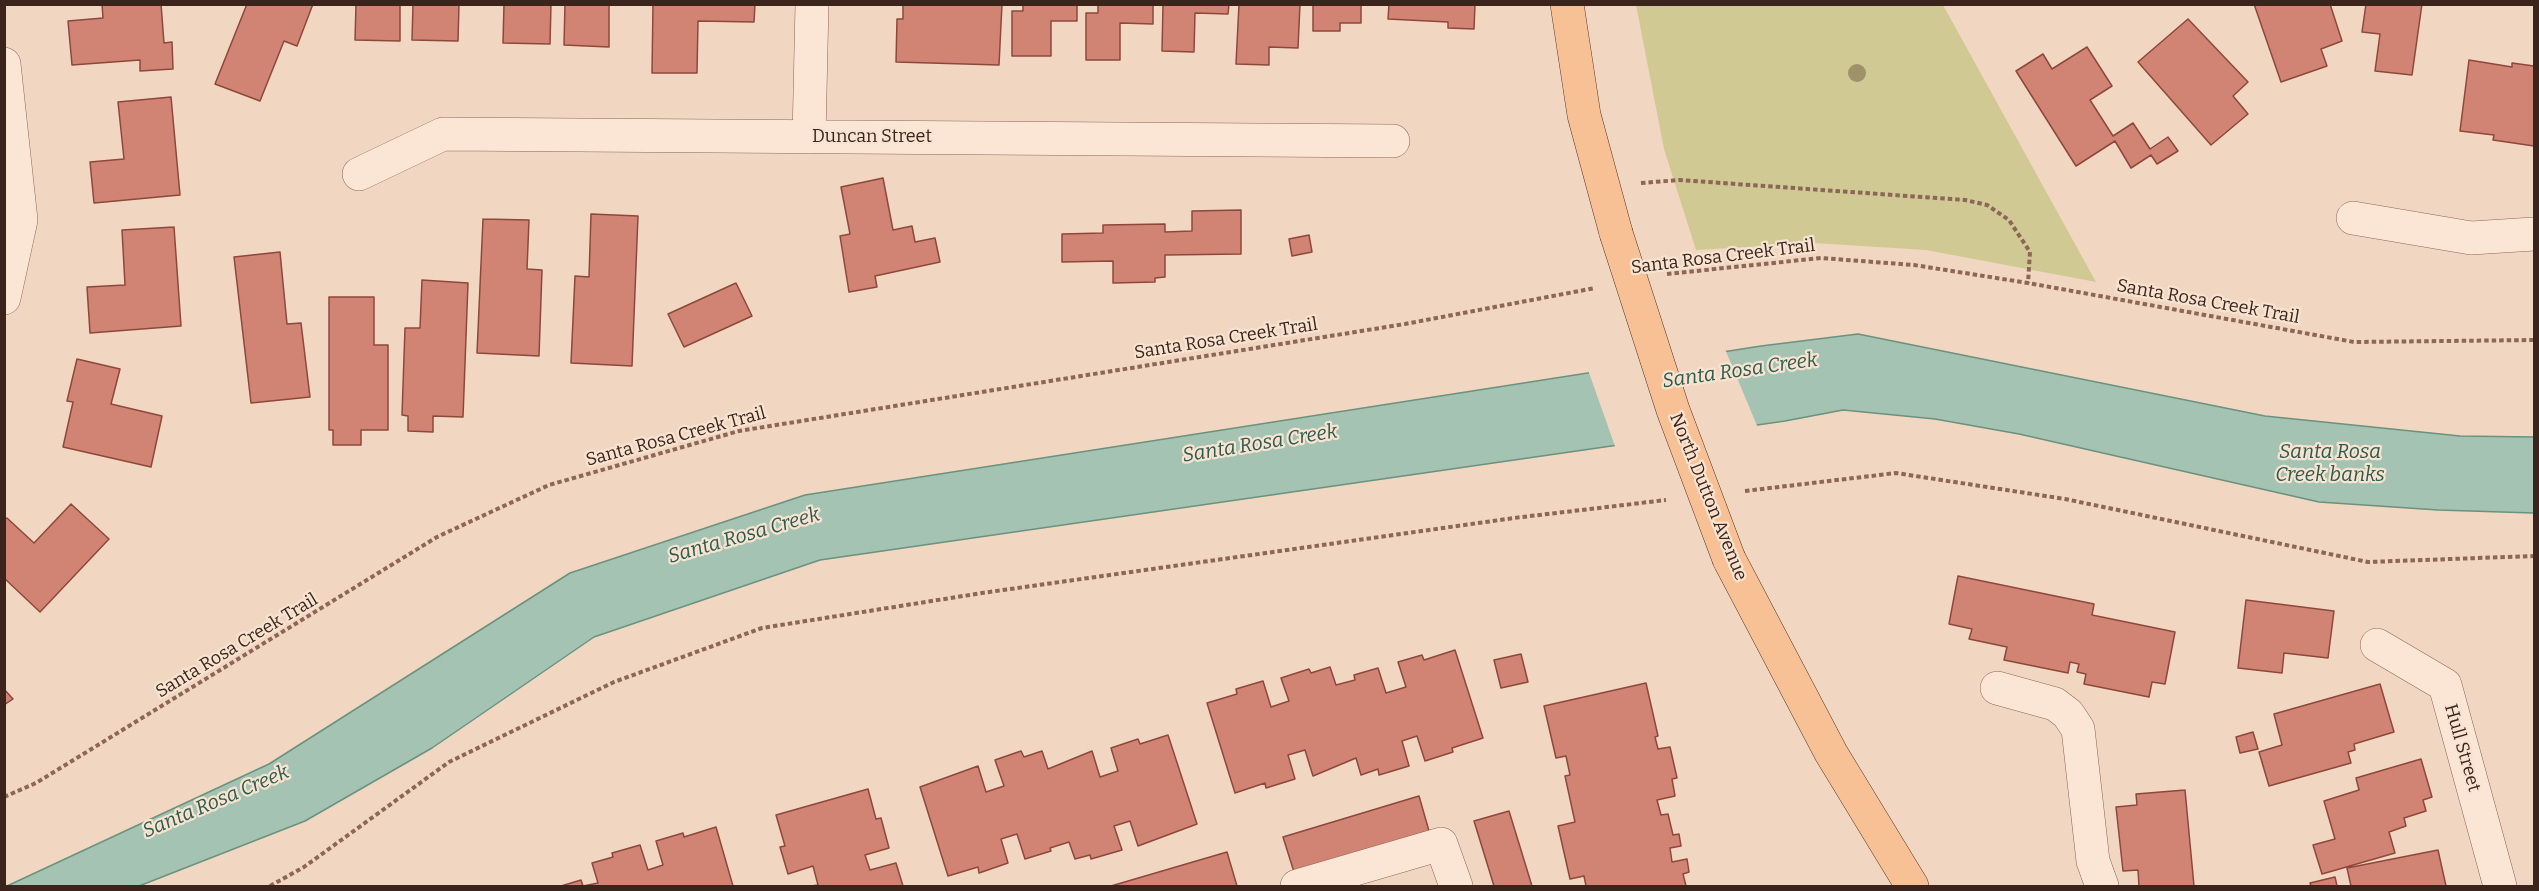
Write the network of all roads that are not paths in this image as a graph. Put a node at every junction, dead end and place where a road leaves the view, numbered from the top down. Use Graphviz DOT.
graph roads {
  1 [pos="812,4"];
  2 [pos="1567,4"];
  3 [pos="4,64"];
  4 [pos="808,137"];
  5 [pos="1393,141"];
  6 [pos="359,174"];
  7 [pos="2353,218"];
  8 [pos="2535,234"];
  9 [pos="4,298"];
  10 [pos="2377,645"];
  11 [pos="1997,688"];
  12 [pos="1297,886"];
  13 [pos="1456,886"];
  14 [pos="1912,886"];
  15 [pos="2102,886"];
  16 [pos="2500,886"];
  1 -- 4 [label="street"];
  2 -- 14 [label="main road, North Dutton Avenue, bridge"];
  3 -- 9 [label="street"];
  4 -- 5 [label="street, Duncan Street"];
  4 -- 6 [label="street, Duncan Street"];
  7 -- 8 [label="street"];
  10 -- 16 [label="street, Hull Street"];
  11 -- 15 [label="street"];
  12 -- 13 [label="street"];
}
